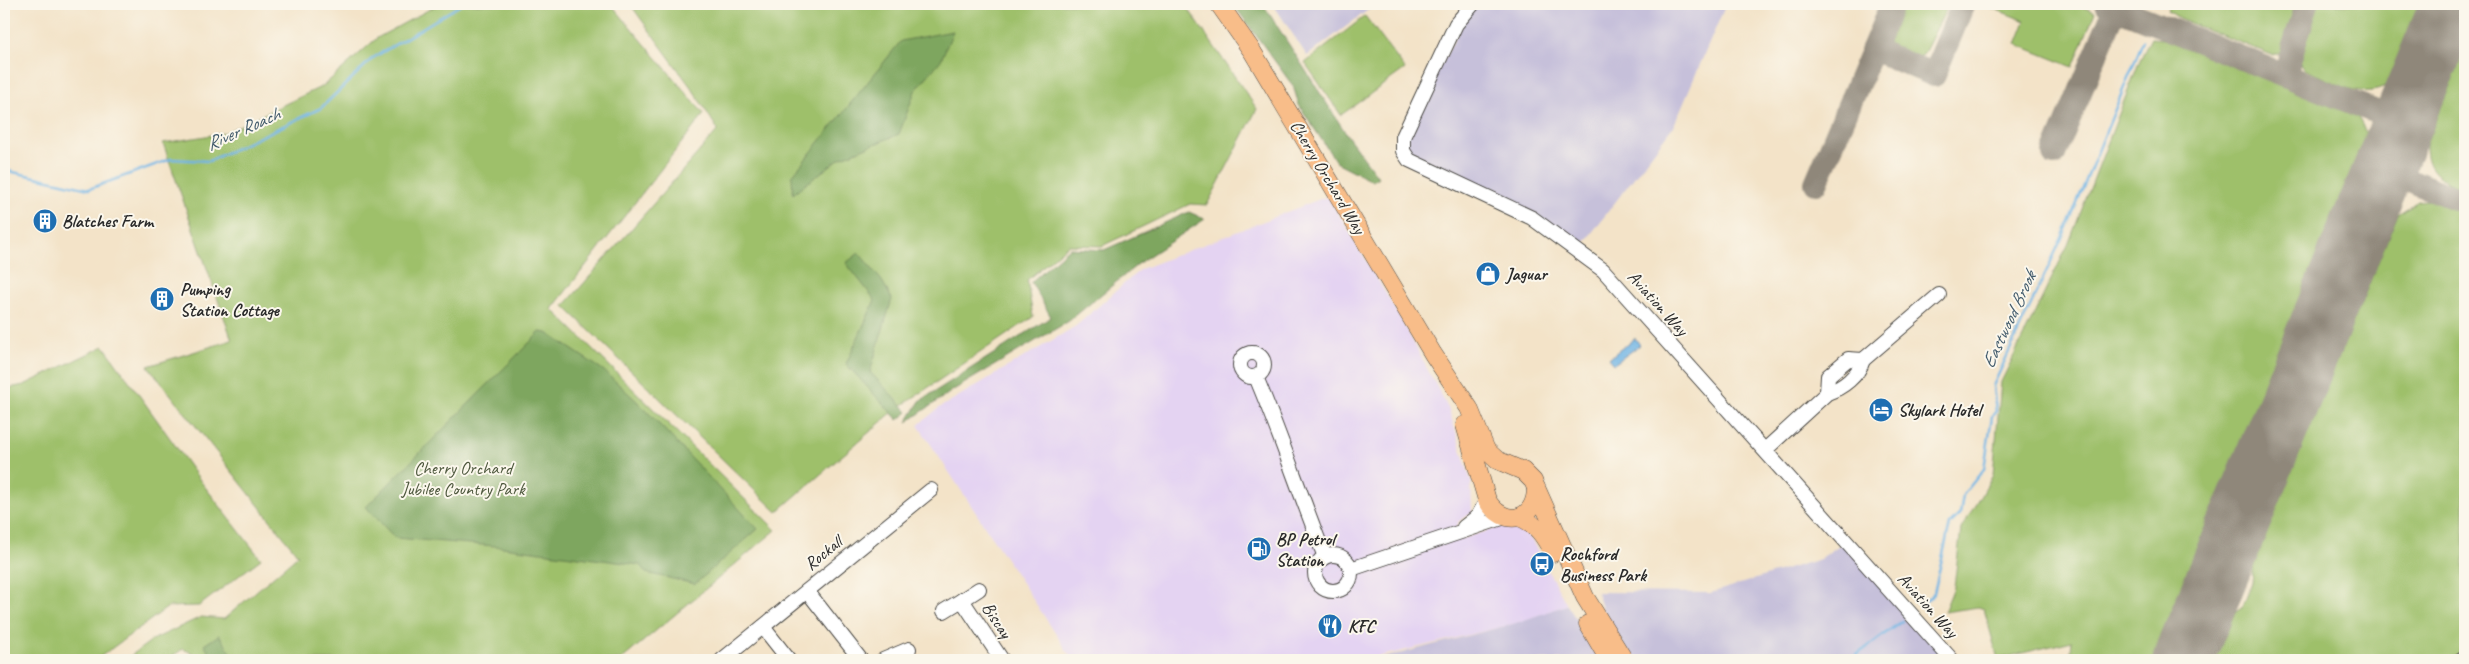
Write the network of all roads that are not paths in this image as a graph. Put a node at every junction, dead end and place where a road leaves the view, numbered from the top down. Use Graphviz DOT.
graph roads {
  1 [pos="1218,4"];
  2 [pos="1473,4"];
  3 [pos="1940,295"];
  4 [pos="1433,354"];
  5 [pos="1256,377"];
  6 [pos="1765,450"];
  7 [pos="1517,468"];
  8 [pos="1536,488"];
  9 [pos="931,490"];
  10 [pos="1486,497"];
  11 [pos="1512,517"];
  12 [pos="1453,534"];
  13 [pos="1325,557"];
  14 [pos="1351,569"];
  15 [pos="979,589"];
  16 [pos="807,591"];
  17 [pos="962,600"];
  18 [pos="944,611"];
  19 [pos="762,627"];
  20 [pos="909,649"];
  21 [pos="2465,657"];
  22 [pos="722,660"];
  23 [pos="789,660"];
  24 [pos="861,660"];
  25 [pos="883,660"];
  26 [pos="1002,660"];
  27 [pos="1609,660"];
  28 [pos="1624,660"];
  29 [pos="1952,660"];
  30 [pos="2461,660"];
  1 -- 4 [label="main road, Cherry Orchard Way"];
  2 -- 6 [label="street, Aviation Way"];
  3 -- 6 [label="street"];
  4 -- 7 [label="main road, Cherry Orchard Way"];
  4 -- 10 [label="main road, Cherry Orchard Way"];
  5 -- 13 [label="street"];
  6 -- 29 [label="street, Aviation Way"];
  7 -- 8 [label="main road, Cherry Orchard Way"];
  7 -- 10 [label="main road"];
  8 -- 11 [label="main road"];
  8 -- 28 [label="main road, Cherry Orchard Way"];
  9 -- 16 [label="street, Rockall"];
  10 -- 11 [label="main road, Cherry Orchard Way"];
  10 -- 12 [label="street"];
  11 -- 12 [label="street"];
  11 -- 27 [label="main road, Cherry Orchard Way"];
  12 -- 14 [label="street"];
  13 -- 14 [label="street"];
  13 -- 14 [label="street"];
  15 -- 17 [label="street, Biscay"];
  16 -- 19 [label="street"];
  16 -- 24 [label="street, Rockall"];
  17 -- 18 [label="street, Biscay"];
  17 -- 26 [label="street, Biscay"];
  19 -- 22 [label="street"];
  19 -- 23 [label="street"];
  20 -- 25 [label="street"];
  21 -- 30 [label="street"];
}
